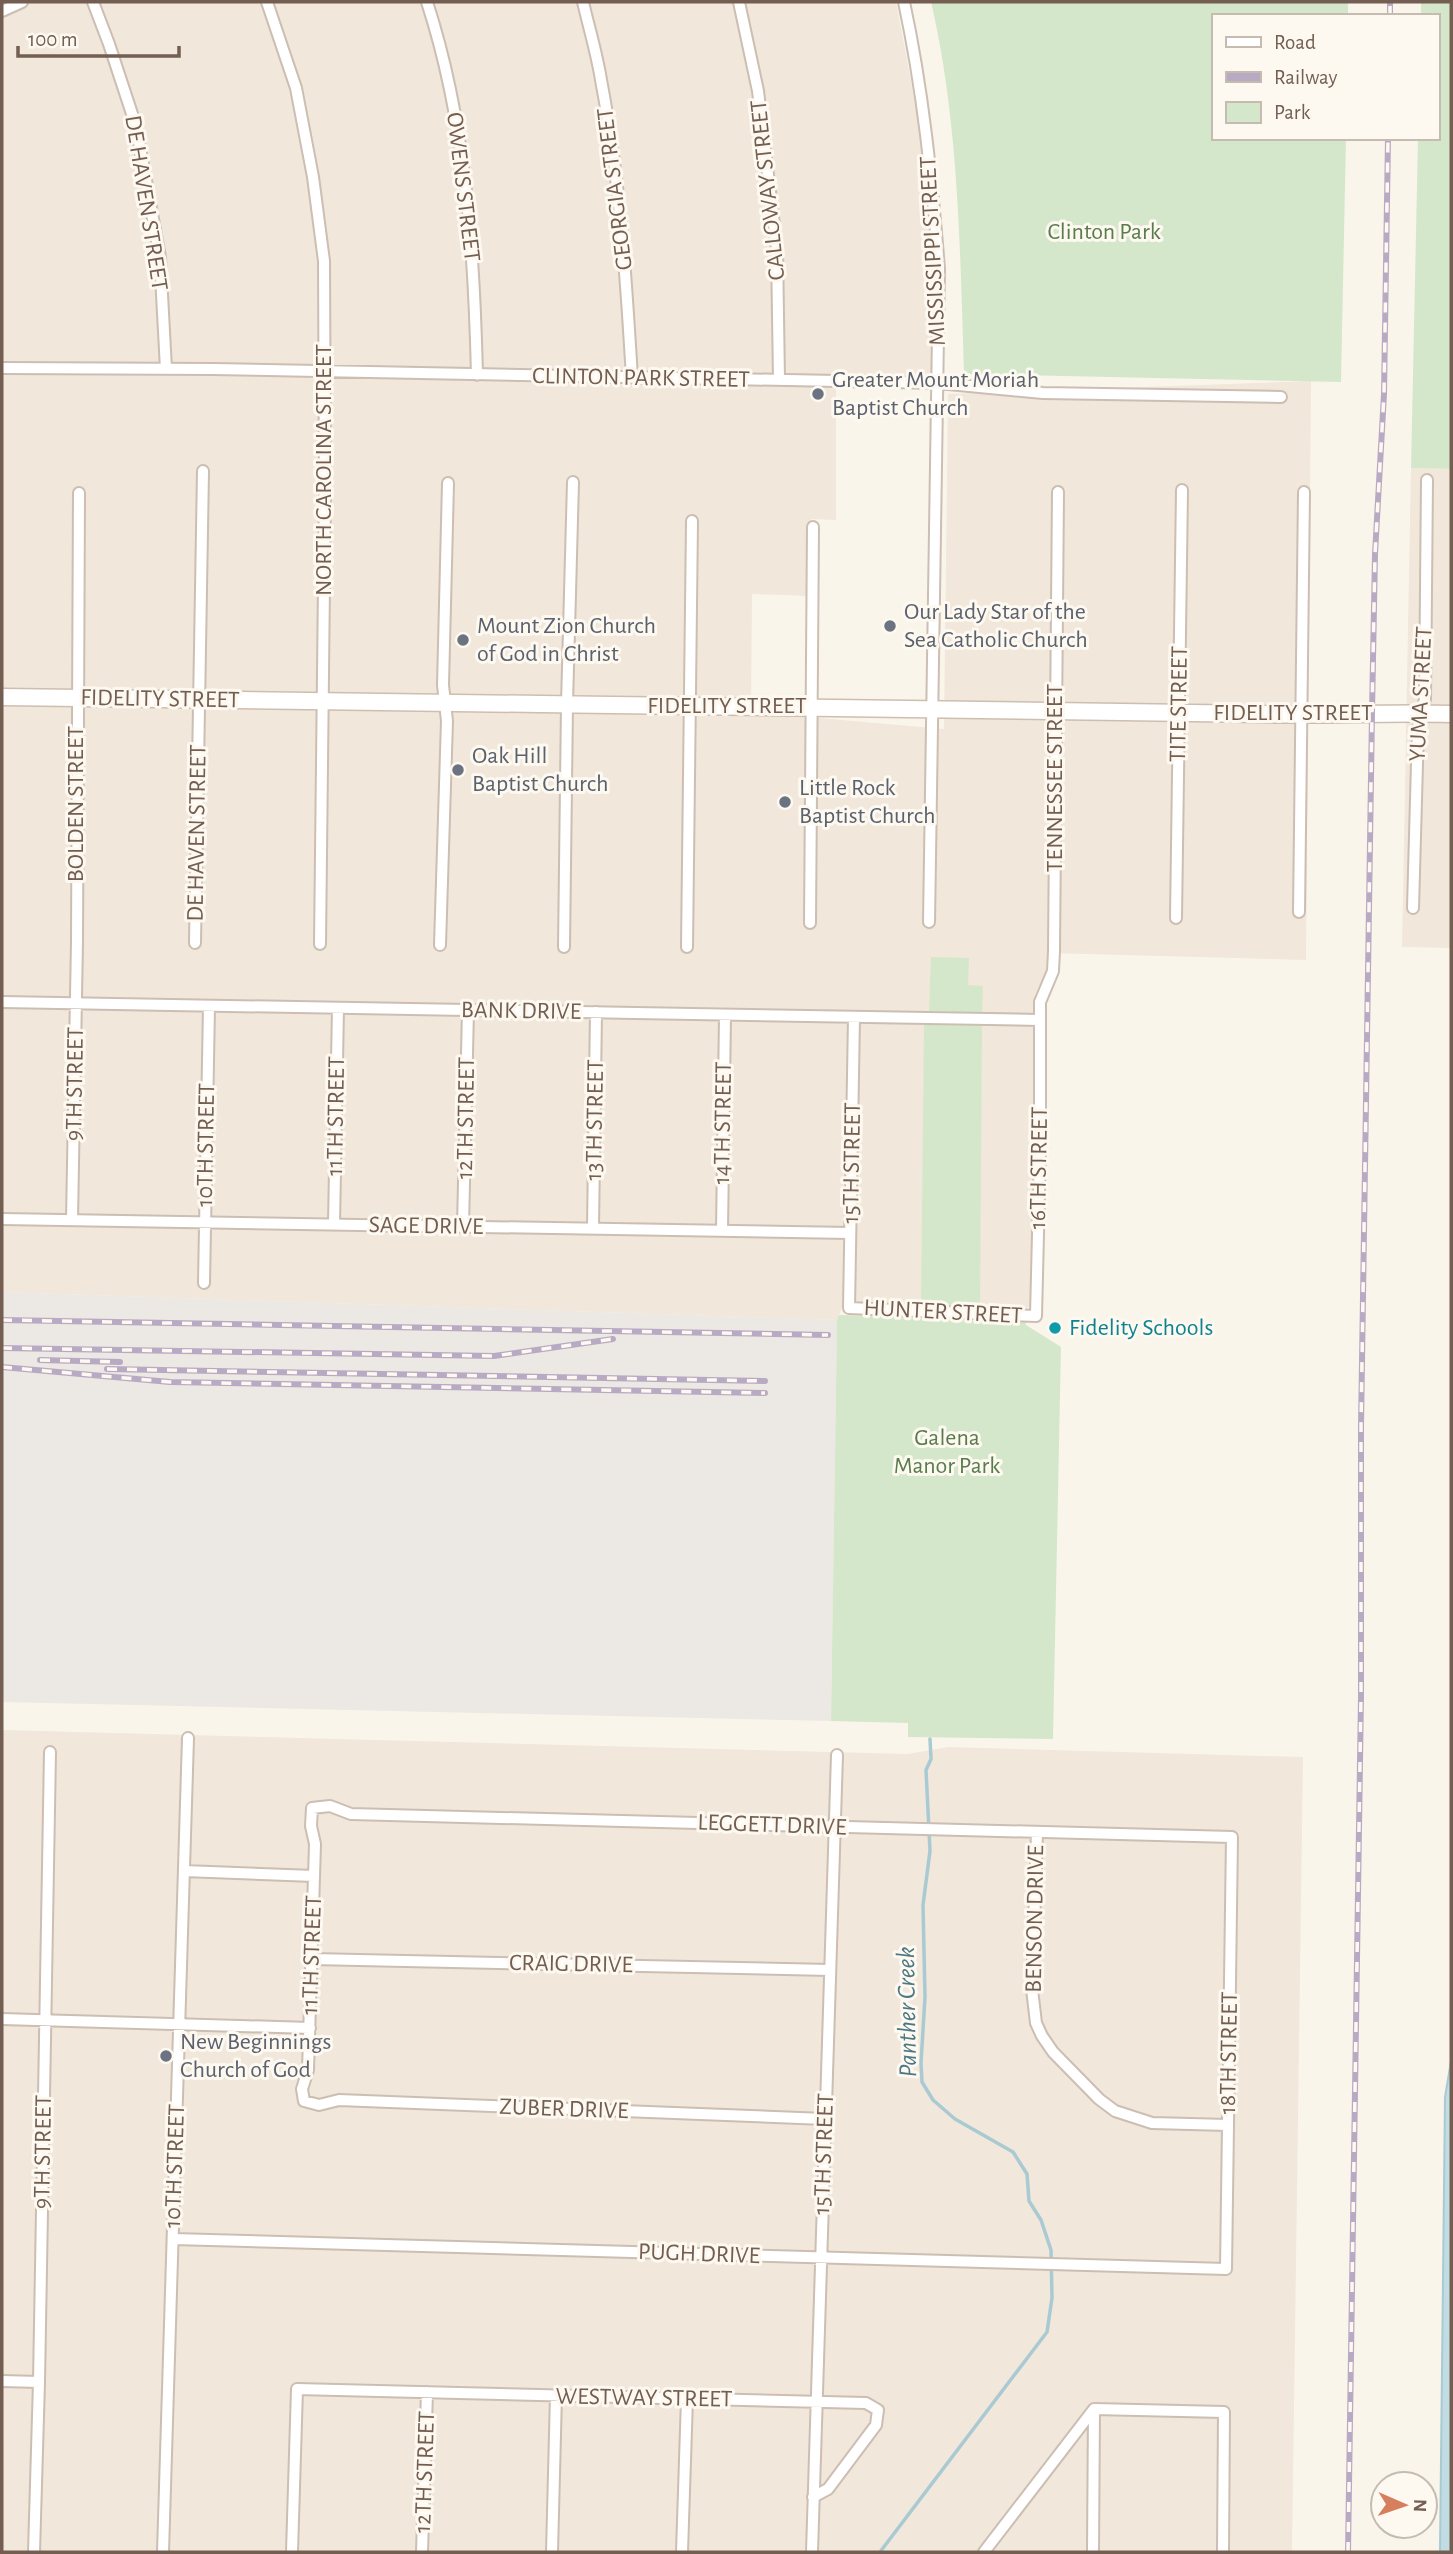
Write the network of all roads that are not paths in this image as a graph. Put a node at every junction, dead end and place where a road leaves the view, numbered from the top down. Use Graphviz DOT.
graph roads {
  1 [pos="22,2"];
  2 [pos="93,2"];
  3 [pos="267,2"];
  4 [pos="427,2"];
  5 [pos="583,2"];
  6 [pos="739,2"];
  7 [pos="904,2"];
  8 [pos="2,11"];
  9 [pos="2,368"];
  10 [pos="166,369"];
  11 [pos="325,372"];
  12 [pos="477,375"];
  13 [pos="632,378"];
  14 [pos="779,380"];
  15 [pos="937,383"];
  16 [pos="1281,397"];
  17 [pos="202,471"];
  18 [pos="1427,480"];
  19 [pos="448,482"];
  20 [pos="573,482"];
  21 [pos="1182,490"];
  22 [pos="79,492"];
  23 [pos="1059,492"];
  24 [pos="1304,492"];
  25 [pos="692,521"];
  26 [pos="813,527"];
  27 [pos="2,698"];
  28 [pos="77,699"];
  29 [pos="199,700"];
  30 [pos="322,700"];
  31 [pos="445,703"];
  32 [pos="567,704"];
  33 [pos="689,706"];
  34 [pos="812,706"];
  35 [pos="1055,709"];
  36 [pos="933,710"];
  37 [pos="1179,713"];
  38 [pos="1423,713"];
  39 [pos="1451,714"];
  40 [pos="1302,715"];
  41 [pos="1413,908"];
  42 [pos="1299,912"];
  43 [pos="1176,918"];
  44 [pos="929,922"];
  45 [pos="810,923"];
  46 [pos="195,943"];
  47 [pos="320,944"];
  48 [pos="440,945"];
  49 [pos="564,947"];
  50 [pos="687,947"];
  51 [pos="76,948"];
  52 [pos="2,1002"];
  53 [pos="76,1003"];
  54 [pos="209,1006"];
  55 [pos="338,1008"];
  56 [pos="468,1010"];
  57 [pos="596,1012"];
  58 [pos="725,1015"];
  59 [pos="854,1017"];
  60 [pos="1040,1020"];
  61 [pos="2,1219"];
  62 [pos="72,1220"];
  63 [pos="205,1222"];
  64 [pos="334,1224"];
  65 [pos="463,1226"];
  66 [pos="593,1228"];
  67 [pos="722,1231"];
  68 [pos="850,1233"];
  69 [pos="204,1283"];
  70 [pos="849,1308"];
  71 [pos="1036,1316"];
  72 [pos="188,1738"];
  73 [pos="50,1752"];
  74 [pos="837,1755"];
  75 [pos="312,1808"];
  76 [pos="835,1826"];
  77 [pos="1037,1832"];
  78 [pos="1232,1837"];
  79 [pos="184,1871"];
  80 [pos="314,1876"];
  81 [pos="312,1959"];
  82 [pos="830,1970"];
  83 [pos="2,2019"];
  84 [pos="45,2020"];
  85 [pos="179,2024"];
  86 [pos="310,2028"];
  87 [pos="304,2101"];
  88 [pos="825,2119"];
  89 [pos="1228,2125"];
  90 [pos="173,2239"];
  91 [pos="821,2258"];
  92 [pos="1226,2269"];
  93 [pos="2,2381"];
  94 [pos="39,2382"];
  95 [pos="427,2392"];
  96 [pos="556,2395"];
  97 [pos="687,2399"];
  98 [pos="816,2402"];
  99 [pos="1094,2409"];
  100 [pos="813,2497"];
  101 [pos="34,2552"];
  102 [pos="163,2552"];
  103 [pos="292,2552"];
  104 [pos="422,2552"];
  105 [pos="552,2552"];
  106 [pos="682,2552"];
  107 [pos="811,2552"];
  108 [pos="984,2552"];
  109 [pos="1093,2552"];
  110 [pos="1223,2552"];
  1 -- 8 [label="street"];
  2 -- 10 [label="street, DE HAVEN STREET"];
  3 -- 11 [label="street, NORTH CAROLINA STREET"];
  4 -- 12 [label="street, OWENS STREET"];
  5 -- 13 [label="street, GEORGIA STREET"];
  6 -- 14 [label="street, CALLOWAY STREET"];
  7 -- 15 [label="street, MISSISSIPPI STREET"];
  9 -- 10 [label="street, CLINTON PARK STREET"];
  10 -- 11 [label="street, CLINTON PARK STREET"];
  11 -- 12 [label="street, CLINTON PARK STREET"];
  11 -- 30 [label="street, NORTH CAROLINA STREET"];
  12 -- 13 [label="street, CLINTON PARK STREET"];
  13 -- 14 [label="street, CLINTON PARK STREET"];
  14 -- 15 [label="street, CLINTON PARK STREET"];
  15 -- 16 [label="street, CLINTON PARK STREET"];
  15 -- 36 [label="street, MISSISSIPPI STREET"];
  17 -- 29 [label="street, DE HAVEN STREET"];
  18 -- 38 [label="street, YUMA STREET"];
  19 -- 31 [label="street"];
  20 -- 32 [label="street"];
  21 -- 37 [label="street, TITE STREET"];
  22 -- 28 [label="street, BOLDEN STREET"];
  23 -- 35 [label="street, TENNESSEE STREET"];
  24 -- 40 [label="street"];
  25 -- 33 [label="street"];
  26 -- 34 [label="street"];
  27 -- 28 [label="main road, FIDELITY STREET"];
  28 -- 29 [label="main road, FIDELITY STREET"];
  28 -- 51 [label="street, BOLDEN STREET"];
  29 -- 30 [label="main road, FIDELITY STREET"];
  29 -- 46 [label="street, DE HAVEN STREET"];
  30 -- 31 [label="main road, FIDELITY STREET"];
  30 -- 47 [label="street, NORTH CAROLINA STREET"];
  31 -- 32 [label="main road, FIDELITY STREET"];
  31 -- 48 [label="street"];
  32 -- 33 [label="main road, FIDELITY STREET"];
  32 -- 49 [label="street"];
  33 -- 34 [label="main road, FIDELITY STREET"];
  33 -- 50 [label="street"];
  34 -- 36 [label="main road, FIDELITY STREET"];
  34 -- 45 [label="street"];
  35 -- 36 [label="main road, FIDELITY STREET"];
  35 -- 37 [label="main road, FIDELITY STREET"];
  35 -- 60 [label="street, TENNESSEE STREET"];
  36 -- 44 [label="street, MISSISSIPPI STREET"];
  37 -- 40 [label="main road, FIDELITY STREET"];
  37 -- 43 [label="street, TITE STREET"];
  38 -- 39 [label="main road, FIDELITY STREET"];
  38 -- 40 [label="main road, FIDELITY STREET"];
  38 -- 41 [label="street, YUMA STREET"];
  40 -- 42 [label="street"];
  51 -- 53 [label="street, 9TH STREET"];
  52 -- 53 [label="street, BANK DRIVE"];
  53 -- 54 [label="street, BANK DRIVE"];
  53 -- 62 [label="street, 9TH STREET"];
  54 -- 55 [label="street, BANK DRIVE"];
  54 -- 63 [label="street, 10TH STREET"];
  55 -- 56 [label="street, BANK DRIVE"];
  55 -- 64 [label="street, 11TH STREET"];
  56 -- 57 [label="street, BANK DRIVE"];
  56 -- 65 [label="street, 12TH STREET"];
  57 -- 58 [label="street, BANK DRIVE"];
  57 -- 66 [label="street, 13TH STREET"];
  58 -- 59 [label="street, BANK DRIVE"];
  58 -- 67 [label="street, 14TH STREET"];
  59 -- 60 [label="street, BANK DRIVE"];
  59 -- 68 [label="street, 15TH STREET"];
  60 -- 71 [label="street, 16TH STREET"];
  61 -- 62 [label="street, SAGE DRIVE"];
  62 -- 63 [label="street, SAGE DRIVE"];
  63 -- 64 [label="street, SAGE DRIVE"];
  63 -- 69 [label="street, 10TH STREET"];
  64 -- 65 [label="street, SAGE DRIVE"];
  65 -- 66 [label="street, SAGE DRIVE"];
  66 -- 67 [label="street, SAGE DRIVE"];
  67 -- 68 [label="street, SAGE DRIVE"];
  68 -- 70 [label="street, 15TH STREET"];
  70 -- 71 [label="street, HUNTER STREET"];
  72 -- 79 [label="street, 10TH STREET"];
  73 -- 84 [label="street, 9TH STREET"];
  74 -- 76 [label="street, 15TH STREET"];
  75 -- 76 [label="street, LEGGETT DRIVE"];
  75 -- 80 [label="street, 11TH STREET"];
  76 -- 77 [label="street, LEGGETT DRIVE"];
  76 -- 82 [label="street, 15TH STREET"];
  77 -- 78 [label="street, LEGGETT DRIVE"];
  77 -- 89 [label="street, BENSON DRIVE"];
  78 -- 89 [label="street, 18TH STREET"];
  79 -- 80 [label="street"];
  79 -- 85 [label="street, 10TH STREET"];
  80 -- 81 [label="street, 11TH STREET"];
  81 -- 82 [label="street, CRAIG DRIVE"];
  81 -- 86 [label="street, 11TH STREET"];
  82 -- 88 [label="street, 15TH STREET"];
  83 -- 84 [label="street"];
  84 -- 85 [label="street"];
  84 -- 94 [label="street, 9TH STREET"];
  85 -- 86 [label="street"];
  85 -- 90 [label="street, 10TH STREET"];
  86 -- 87 [label="street, 11TH STREET"];
  87 -- 88 [label="street, ZUBER DRIVE"];
  88 -- 91 [label="street, 15TH STREET"];
  89 -- 92 [label="street, 18TH STREET"];
  90 -- 91 [label="street, PUGH DRIVE"];
  90 -- 102 [label="street, 10TH STREET"];
  91 -- 92 [label="street, PUGH DRIVE"];
  91 -- 98 [label="street, 15TH STREET"];
  93 -- 94 [label="street"];
  94 -- 101 [label="street, 9TH STREET"];
  95 -- 96 [label="street, WESTWAY STREET"];
  95 -- 103 [label="street, WESTWAY STREET"];
  95 -- 104 [label="street, 12TH STREET"];
  96 -- 97 [label="street, WESTWAY STREET"];
  96 -- 105 [label="street"];
  97 -- 98 [label="street, WESTWAY STREET"];
  97 -- 106 [label="street"];
  98 -- 100 [label="street, 15TH STREET"];
  98 -- 100 [label="street, WESTWAY STREET"];
  99 -- 108 [label="street"];
  99 -- 109 [label="street"];
  99 -- 110 [label="street"];
  100 -- 107 [label="street, 15TH STREET"];
}
